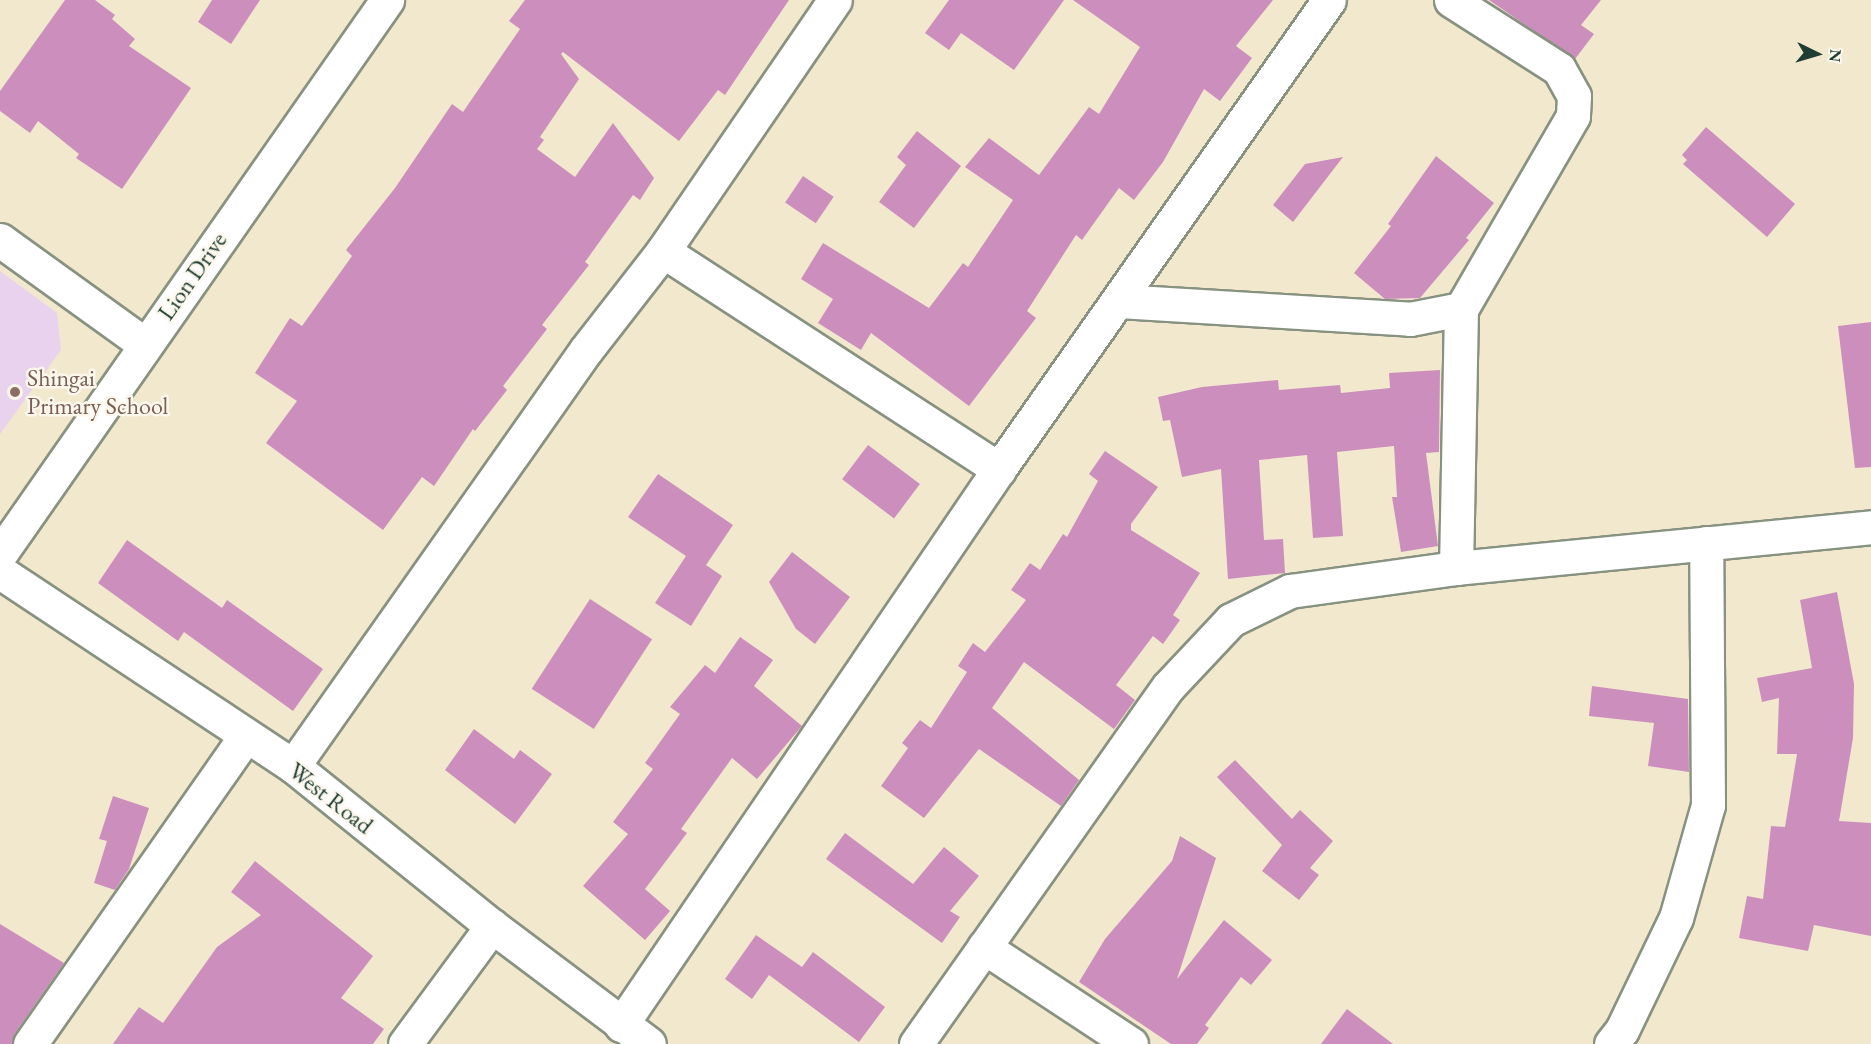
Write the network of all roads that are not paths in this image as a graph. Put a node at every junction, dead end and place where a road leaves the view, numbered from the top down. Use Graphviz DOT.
graph roads {
  1 [pos="387,0"];
  2 [pos="835,0"];
  3 [pos="1329,0"];
  4 [pos="1451,0"];
  5 [pos="0,240"];
  6 [pos="663,251"];
  7 [pos="1119,301"];
  8 [pos="1461,309"];
  9 [pos="144,343"];
  10 [pos="999,469"];
  11 [pos="1871,526"];
  12 [pos="1706,543"];
  13 [pos="0,554"];
  14 [pos="1456,568"];
  15 [pos="0,572"];
  16 [pos="244,737"];
  17 [pos="293,766"];
  18 [pos="492,926"];
  19 [pos="984,947"];
  20 [pos="621,1025"];
  21 [pos="1626,1039"];
  22 [pos="30,1044"];
  23 [pos="405,1044"];
  24 [pos="649,1044"];
  25 [pos="916,1044"];
  26 [pos="1131,1044"];
  1 -- 9 [label="street, Lion Drive"];
  2 -- 6 [label="street"];
  3 -- 7 [label="street"];
  4 -- 8 [label="street"];
  5 -- 9 [label="street"];
  6 -- 10 [label="street"];
  6 -- 17 [label="street"];
  7 -- 8 [label="street"];
  7 -- 10 [label="street"];
  8 -- 14 [label="street"];
  9 -- 13 [label="street, Lion Drive"];
  10 -- 20 [label="street"];
  11 -- 12 [label="street"];
  12 -- 14 [label="street"];
  12 -- 21 [label="street"];
  14 -- 19 [label="street"];
  15 -- 16 [label="street, West Road"];
  16 -- 17 [label="street, West Road"];
  16 -- 22 [label="street"];
  17 -- 18 [label="street, West Road"];
  18 -- 20 [label="street, West Road"];
  18 -- 23 [label="street"];
  19 -- 25 [label="street"];
  19 -- 26 [label="street"];
  20 -- 24 [label="street, West Road"];
}
